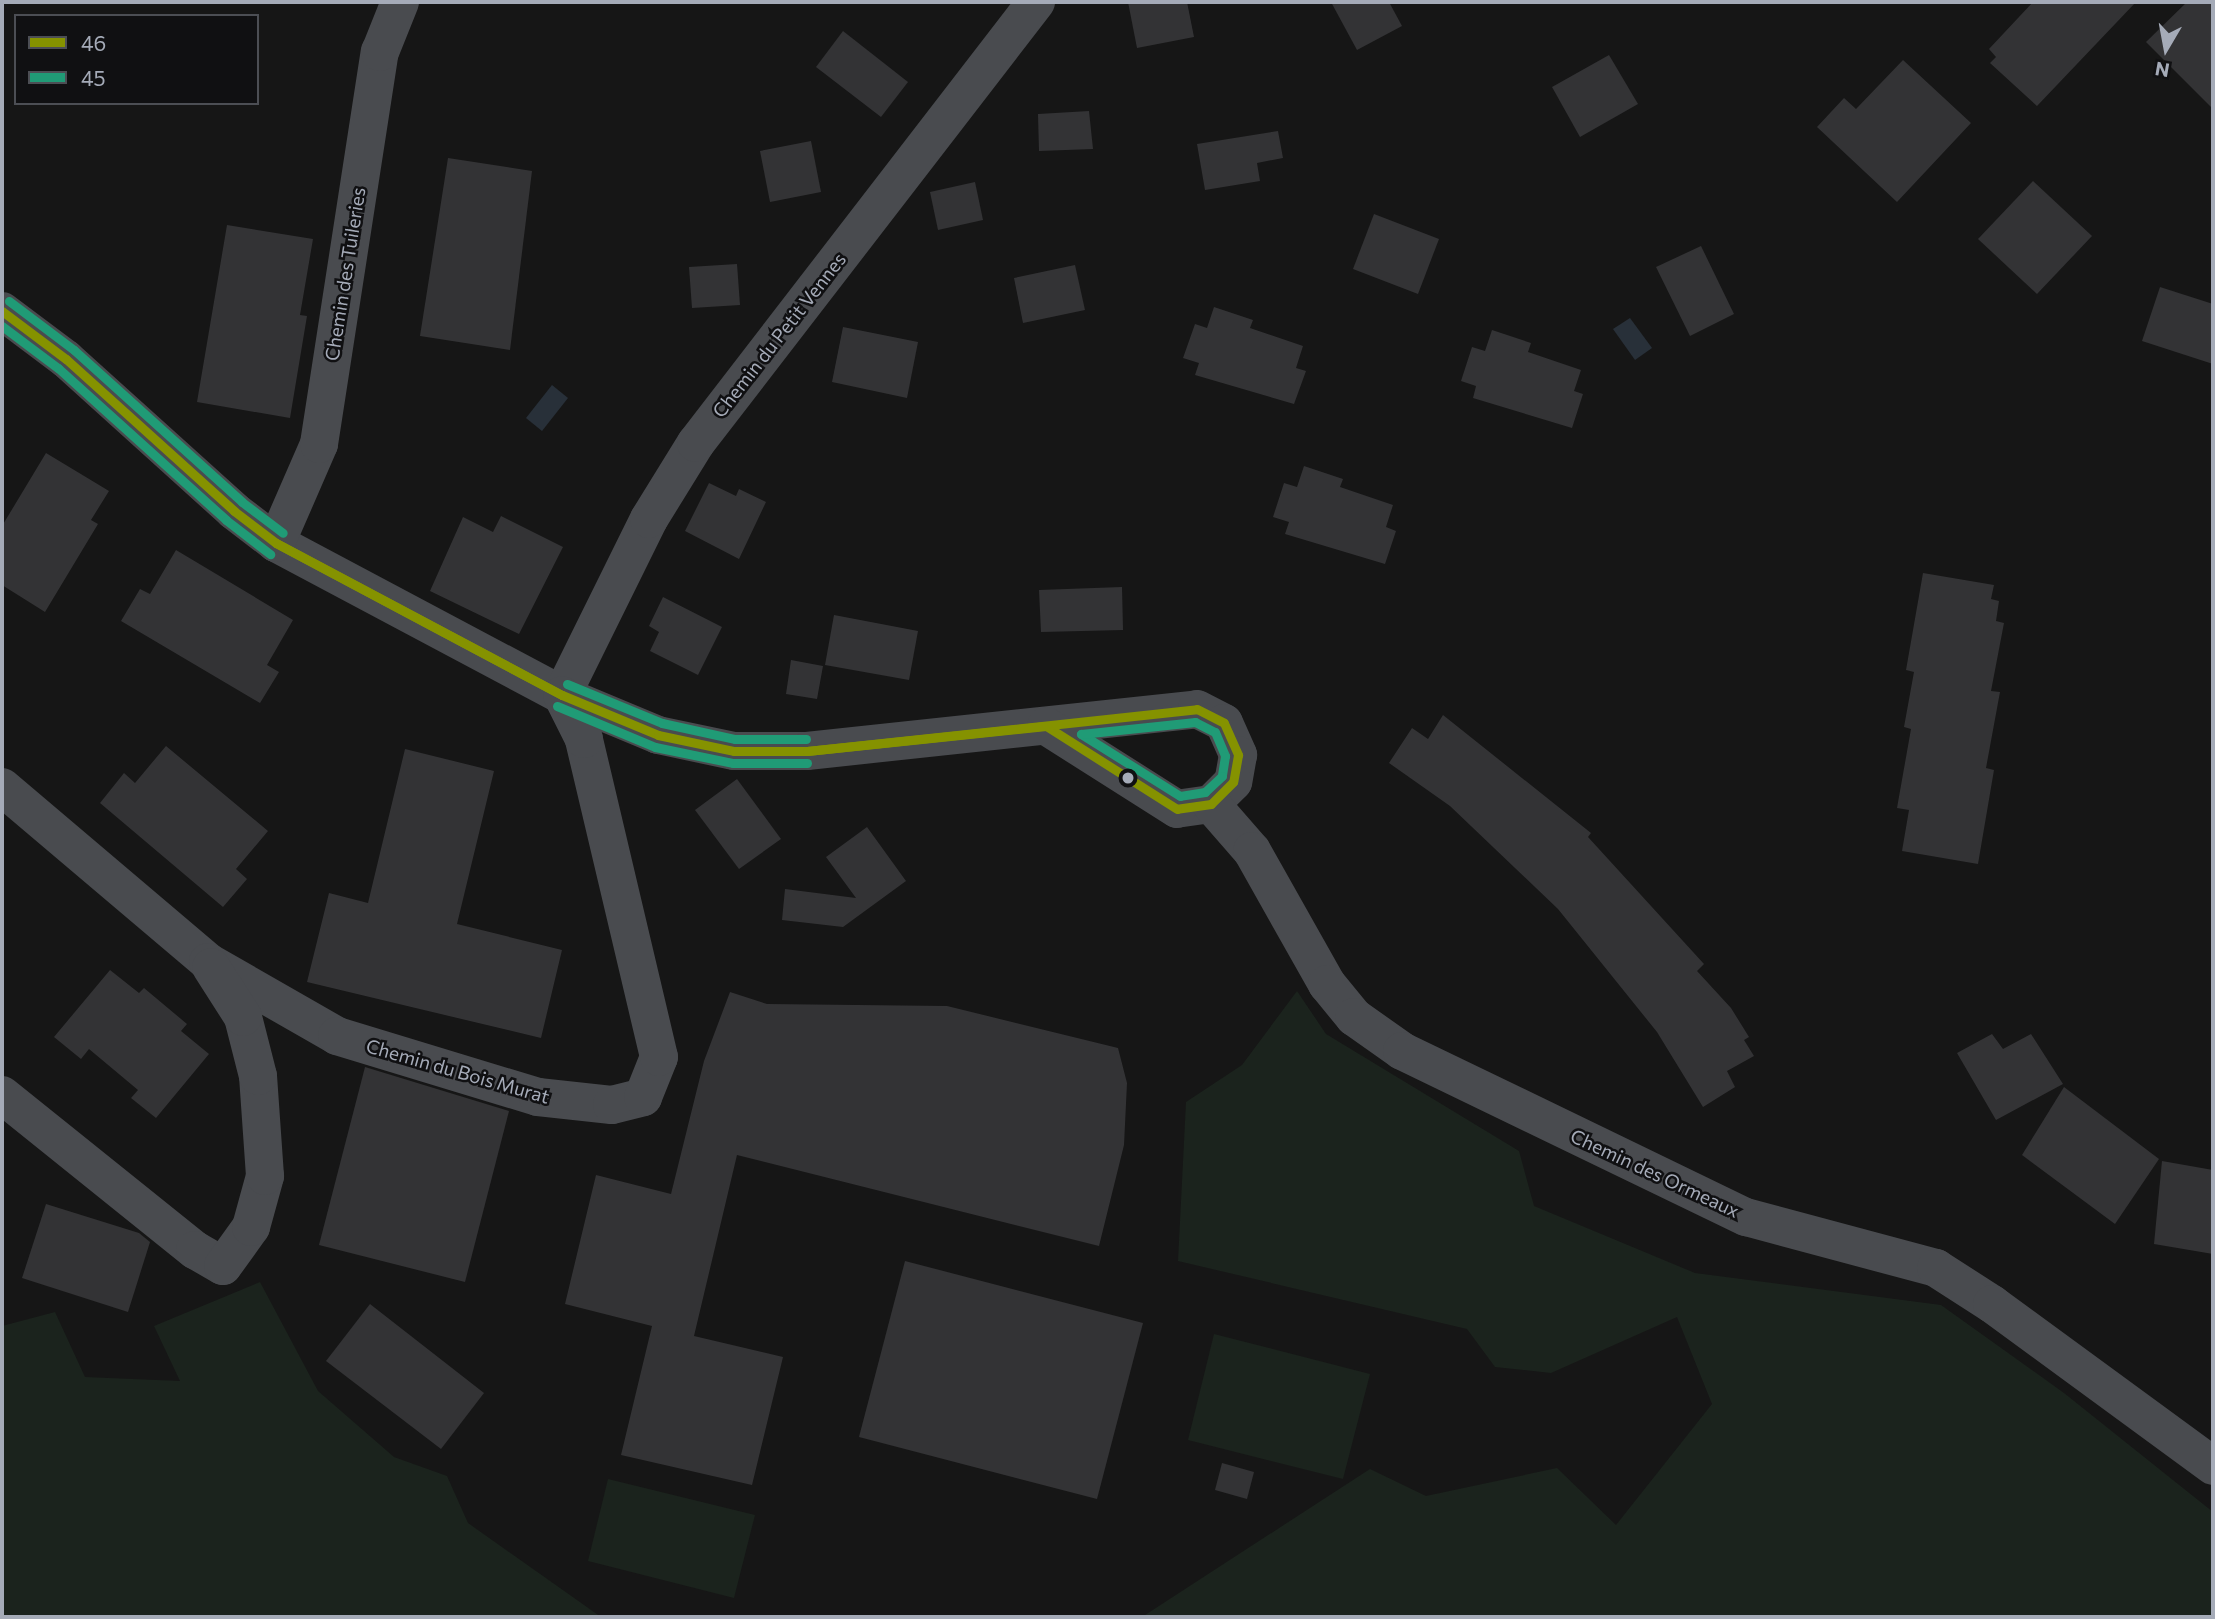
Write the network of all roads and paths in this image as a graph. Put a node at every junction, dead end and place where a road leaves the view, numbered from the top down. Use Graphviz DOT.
graph roads {
  1 [pos="400,2"];
  2 [pos="1037,2"];
  3 [pos="2,311"];
  4 [pos="276,543"];
  5 [pos="562,695"];
  6 [pos="1046,726"];
  7 [pos="2,787"];
  8 [pos="1211,804"];
  9 [pos="208,962"];
  10 [pos="2,1096"];
  11 [pos="2213,1466"];
  1 -- 4 [label="street, Chemin des Tuileries"];
  2 -- 5 [label="street, Chemin du Petit Vennes"];
  3 -- 4 [label="street"];
  4 -- 5 [label="street"];
  5 -- 6 [label="street"];
  5 -- 9 [label="street, Chemin du Bois Murat"];
  6 -- 8 [label="street"];
  6 -- 8 [label="street"];
  7 -- 9 [label="street, Chemin du Bois Murat"];
  8 -- 11 [label="street, Chemin des Ormeaux"];
  9 -- 10 [label="street, Chemin du Bois Murat"];
}
